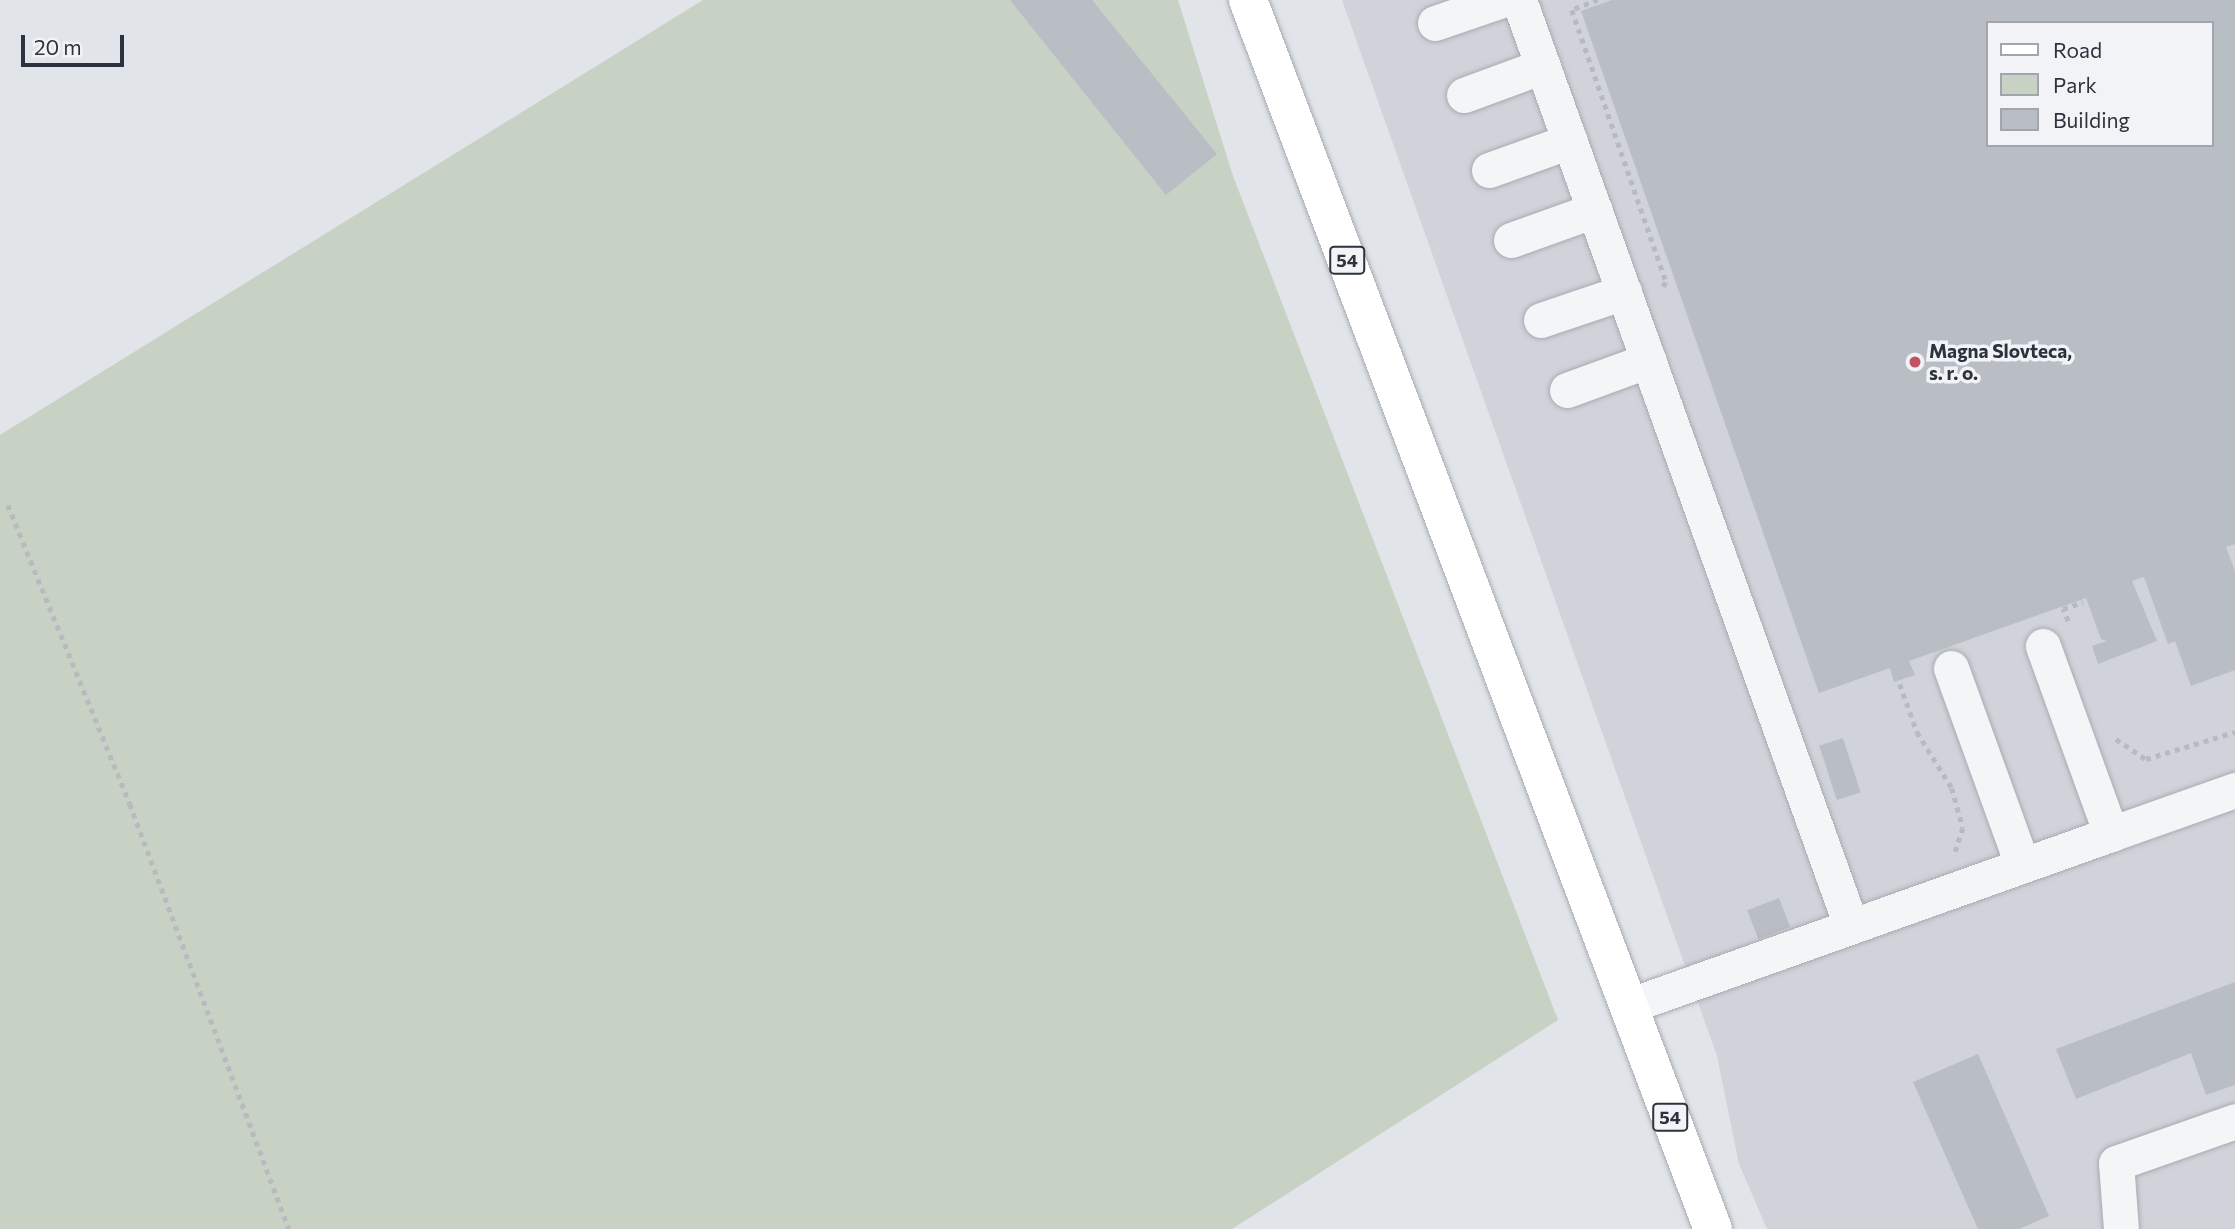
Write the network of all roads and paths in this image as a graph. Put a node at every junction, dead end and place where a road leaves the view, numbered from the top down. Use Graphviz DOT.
graph roads {
  1 [pos="1248,0"];
  2 [pos="1502,0"];
  3 [pos="1519,0"];
  4 [pos="1435,23"];
  5 [pos="1543,66"];
  6 [pos="1464,95"];
  7 [pos="1570,141"];
  8 [pos="1489,170"];
  9 [pos="1595,210"];
  10 [pos="1511,240"];
  11 [pos="1624,292"];
  12 [pos="1541,320"];
  13 [pos="1649,360"];
  14 [pos="1567,390"];
  15 [pos="8,505"];
  16 [pos="2083,602"];
  17 [pos="2058,640"];
  18 [pos="1951,668"];
  19 [pos="1900,684"];
  20 [pos="2108,730"];
  21 [pos="2235,732"];
  22 [pos="2235,790"];
  23 [pos="2111,834"];
  24 [pos="1949,859"];
  25 [pos="2022,864"];
  26 [pos="1850,922"];
  27 [pos="1628,1006"];
  28 [pos="2235,1121"];
  29 [pos="289,1229"];
  30 [pos="1713,1229"];
  31 [pos="2121,1229"];
  1 -- 27 [label="main road, 54"];
  2 -- 4 [label="lane"];
  3 -- 5 [label="lane"];
  5 -- 6 [label="lane"];
  5 -- 7 [label="lane"];
  7 -- 8 [label="lane"];
  7 -- 9 [label="lane"];
  9 -- 10 [label="lane"];
  9 -- 11 [label="lane"];
  11 -- 12 [label="lane"];
  11 -- 13 [label="lane"];
  13 -- 14 [label="lane"];
  13 -- 26 [label="lane"];
  15 -- 29 [label="path"];
  16 -- 17 [label="path"];
  17 -- 23 [label="lane"];
  18 -- 25 [label="lane"];
  19 -- 24 [label="path"];
  20 -- 21 [label="path"];
  22 -- 23 [label="lane"];
  23 -- 25 [label="lane"];
  25 -- 26 [label="lane"];
  26 -- 27 [label="lane"];
  27 -- 30 [label="main road, 54"];
  28 -- 31 [label="lane"];
}
